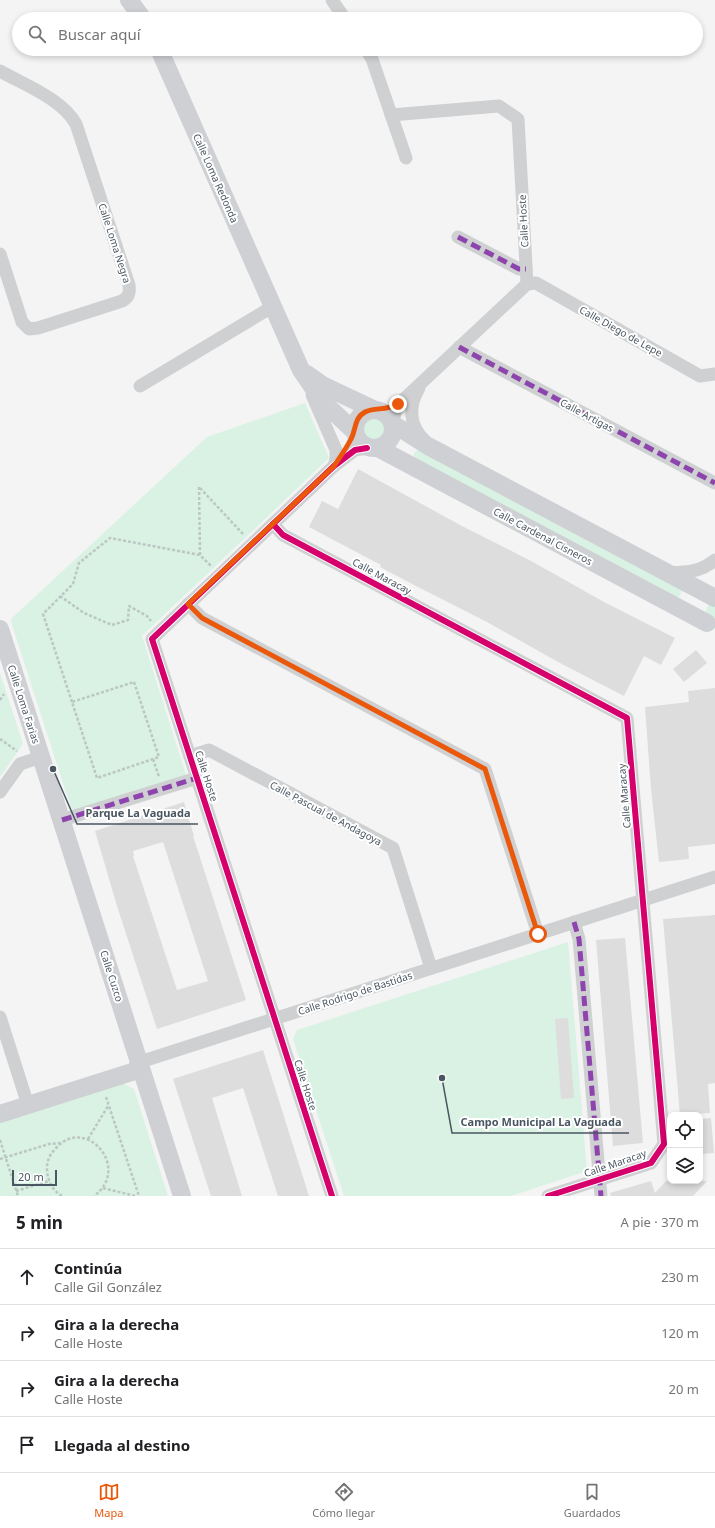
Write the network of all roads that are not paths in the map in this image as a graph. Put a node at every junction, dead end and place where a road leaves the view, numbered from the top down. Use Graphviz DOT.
graph roads {
  1 [pos="129,0"];
  2 [pos="332,0"];
  3 [pos="138,12"];
  4 [pos="340,12"];
  5 [pos="162,56"];
  6 [pos="370,56"];
  7 [pos="0,70"];
  8 [pos="391,115"];
  9 [pos="406,158"];
  10 [pos="458,237"];
  11 [pos="0,254"];
  12 [pos="526,269"];
  13 [pos="527,284"];
  14 [pos="272,306"];
  15 [pos="459,347"];
  16 [pos="715,374"];
  17 [pos="427,377"];
  18 [pos="140,386"];
  19 [pos="317,391"];
  20 [pos="403,400"];
  21 [pos="375,410"];
  22 [pos="393,424"];
  23 [pos="355,432"];
  24 [pos="428,446"];
  25 [pos="373,448"];
  26 [pos="334,466"];
  27 [pos="715,483"];
  28 [pos="273,524"];
  29 [pos="715,560"];
  30 [pos="665,572"];
  31 [pos="715,598"];
  32 [pos="188,604"];
  33 [pos="711,626"];
  34 [pos="0,628"];
  35 [pos="190,756"];
  36 [pos="41,757"];
  37 [pos="197,778"];
  38 [pos="0,792"];
  39 [pos="62,820"];
  40 [pos="715,877"];
  41 [pos="643,900"];
  42 [pos="574,922"];
  43 [pos="538,934"];
  44 [pos="432,968"];
  45 [pos="0,1017"];
  46 [pos="275,1019"];
  47 [pos="140,1062"];
  48 [pos="28,1105"];
  49 [pos="0,1114"];
  50 [pos="599,1180"];
  51 [pos="563,1194"];
  52 [pos="182,1196"];
  53 [pos="332,1196"];
  54 [pos="548,1196"];
  55 [pos="601,1196"];
  1 -- 3 [label="street"];
  2 -- 4 [label="street"];
  5 -- 14 [label="street, Calle Loma Redonda"];
  6 -- 8 [label="street"];
  7 -- 11 [label="street, Calle Loma Negra"];
  8 -- 9 [label="street"];
  8 -- 12 [label="street, Calle Hoste"];
  10 -- 12 [label="street"];
  12 -- 13 [label="street, Calle Hoste"];
  13 -- 15 [label="street"];
  13 -- 16 [label="street, Calle Diego de Lepe"];
  14 -- 18 [label="street"];
  14 -- 19 [label="street, Calle Loma Redonda"];
  15 -- 17 [label="street"];
  15 -- 27 [label="street, Calle Artigas"];
  17 -- 20 [label="street"];
  17 -- 24 [label="street"];
  19 -- 21 [label="street"];
  19 -- 23 [label="street"];
  19 -- 26 [label="street"];
  20 -- 21 [label="street"];
  20 -- 22 [label="street"];
  21 -- 22 [label="street"];
  21 -- 23 [label="street"];
  22 -- 24 [label="street"];
  22 -- 25 [label="street"];
  23 -- 25 [label="street"];
  23 -- 26 [label="street, Calle Hoste"];
  24 -- 30 [label="street"];
  25 -- 26 [label="street, Calle Hoste"];
  25 -- 33 [label="street, Calle Cardenal Cisneros"];
  26 -- 28 [label="street, Calle Hoste"];
  28 -- 32 [label="street, Calle Hoste"];
  28 -- 41 [label="street, Calle Maracay"];
  29 -- 30 [label="street"];
  30 -- 31 [label="street"];
  31 -- 33 [label="street"];
  32 -- 35 [label="street, Calle Hoste"];
  32 -- 43 [label="street"];
  34 -- 36 [label="street, Calle Loma Farias"];
  35 -- 37 [label="street, Calle Hoste"];
  35 -- 44 [label="street, Calle Pascual de Andagoya"];
  36 -- 38 [label="street"];
  36 -- 39 [label="street, Calle Cuzco"];
  37 -- 39 [label="street"];
  37 -- 46 [label="street, Calle Hoste"];
  39 -- 47 [label="street, Calle Cuzco"];
  40 -- 41 [label="street, Calle Rodrigo de Bastidas"];
  41 -- 42 [label="street, Calle Rodrigo de Bastidas"];
  41 -- 50 [label="street, Calle Maracay"];
  42 -- 43 [label="street, Calle Rodrigo de Bastidas"];
  42 -- 50 [label="street"];
  43 -- 44 [label="street, Calle Rodrigo de Bastidas"];
  44 -- 46 [label="street, Calle Rodrigo de Bastidas"];
  45 -- 48 [label="street"];
  46 -- 47 [label="street, Calle Rodrigo de Bastidas"];
  46 -- 53 [label="street, Calle Hoste"];
  47 -- 48 [label="street, Calle Rodrigo de Bastidas"];
  47 -- 52 [label="street, Calle Cuzco"];
  48 -- 49 [label="street, Calle Rodrigo de Bastidas"];
  50 -- 51 [label="street, Calle Maracay"];
  50 -- 55 [label="street, Calle Maracay"];
  51 -- 54 [label="street, Calle Maracay"];
}
